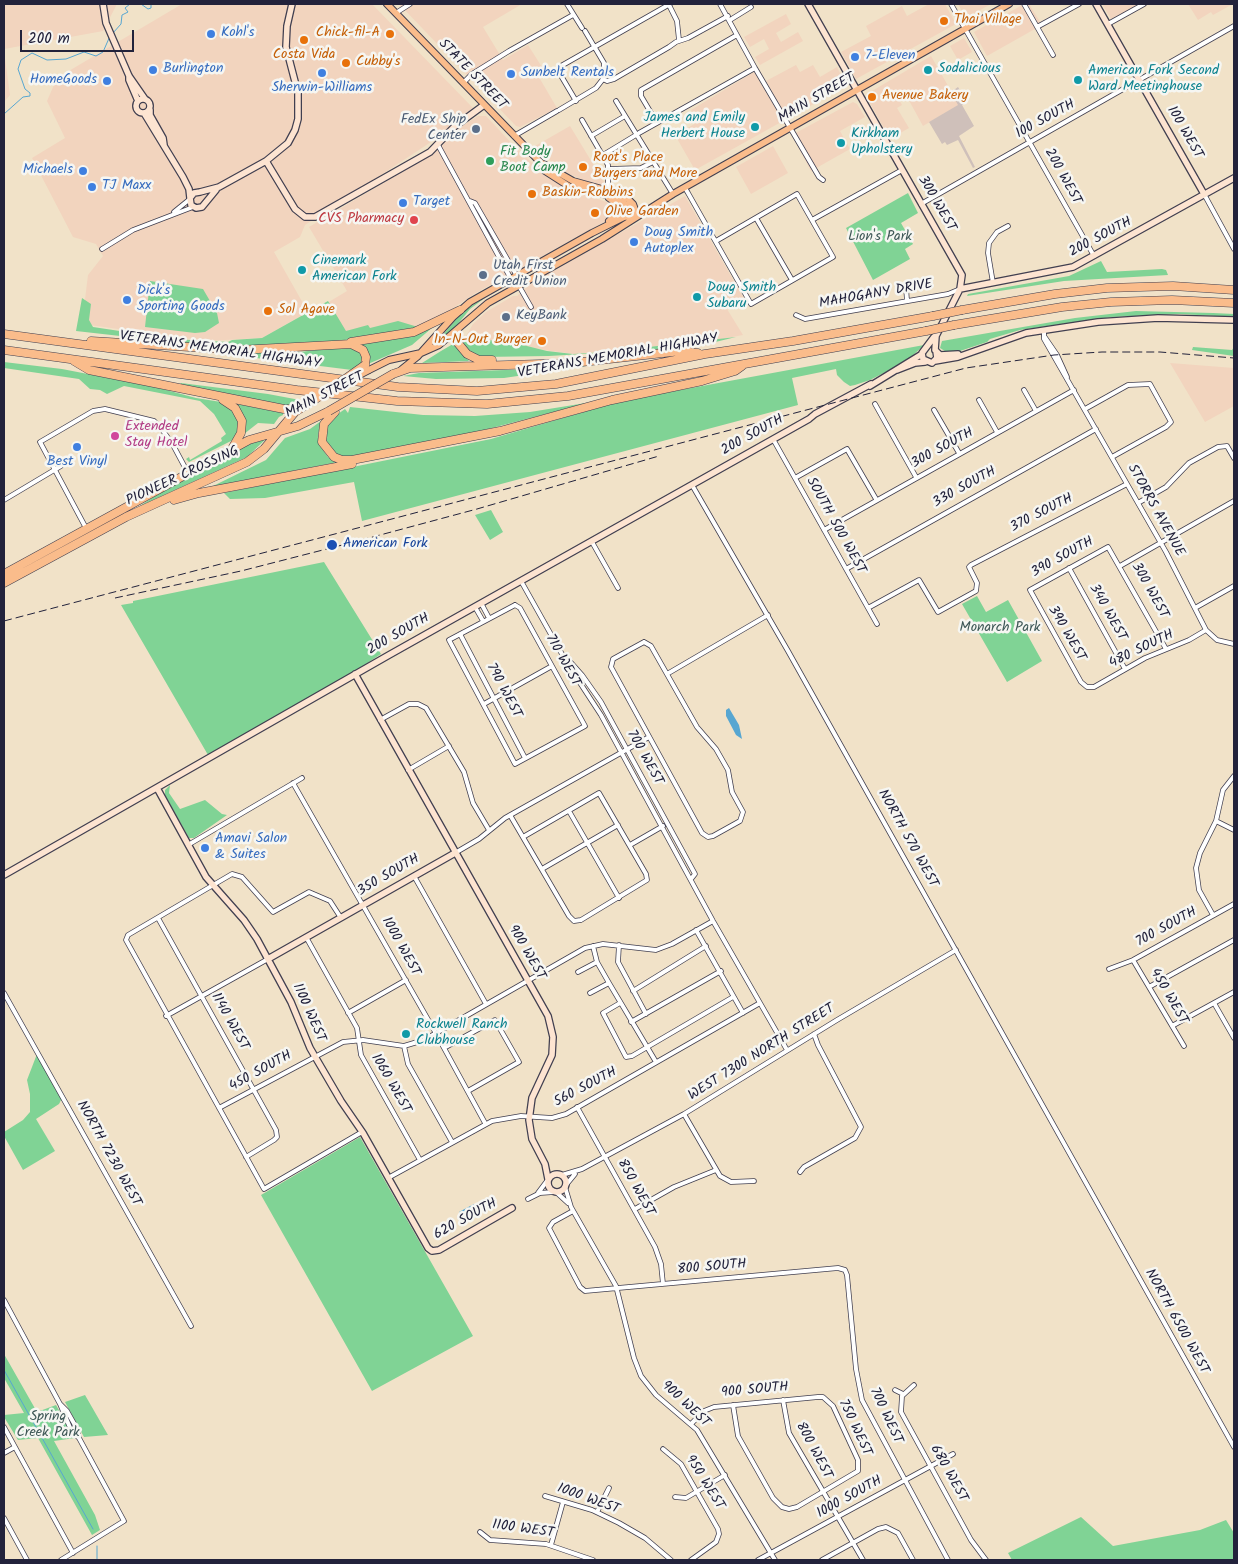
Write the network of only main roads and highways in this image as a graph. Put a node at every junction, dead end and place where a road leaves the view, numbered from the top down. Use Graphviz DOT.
graph roads {
  1 [pos="387,4"];
  2 [pos="1009,4"];
  3 [pos="540,162"];
  4 [pos="606,193"];
  5 [pos="637,215"];
  6 [pos="592,233"];
  7 [pos="1234,290"];
  8 [pos="1234,303"];
  9 [pos="460,310"];
  10 [pos="457,332"];
  11 [pos="4,334"];
  12 [pos="13,335"];
  13 [pos="328,346"];
  14 [pos="4,350"];
  15 [pos="421,353"];
  16 [pos="705,354"];
  17 [pos="73,360"];
  18 [pos="552,363"];
  19 [pos="746,363"];
  20 [pos="367,367"];
  21 [pos="401,369"];
  22 [pos="173,387"];
  23 [pos="298,409"];
  24 [pos="332,411"];
  25 [pos="278,431"];
  26 [pos="226,453"];
  27 [pos="383,455"];
  28 [pos="88,532"];
  29 [pos="4,574"];
  30 [pos="4,584"];
  1 -- 3 [label="main road, STATE STREET"];
  2 -- 5 [label="main road, MAIN STREET"];
  3 -- 4 [label="main road, STATE STREET"];
  3 -- 4 [label="main road, STATE STREET"];
  4 -- 5 [label="main road, STATE STREET"];
  4 -- 6 [label="main road"];
  5 -- 6 [label="main road, MAIN STREET"];
  5 -- 10 [label="main road, MAIN STREET"];
  6 -- 9 [label="main road, MAIN STREET"];
  7 -- 16 [label="highway, VETERANS MEMORIAL HIGHWAY, bridge"];
  8 -- 19 [label="highway, VETERANS MEMORIAL HIGHWAY, bridge"];
  9 -- 13 [label="highway"];
  9 -- 15 [label="main road, MAIN STREET"];
  10 -- 15 [label="main road, MAIN STREET"];
  10 -- 18 [label="highway"];
  11 -- 12 [label="highway, VETERANS MEMORIAL HIGHWAY"];
  12 -- 13 [label="highway"];
  12 -- 16 [label="highway, VETERANS MEMORIAL HIGHWAY"];
  13 -- 20 [label="highway"];
  14 -- 17 [label="highway, VETERANS MEMORIAL HIGHWAY"];
  15 -- 20 [label="main road, MAIN STREET"];
  15 -- 21 [label="main road, MAIN STREET"];
  16 -- 18 [label="highway"];
  17 -- 19 [label="highway, VETERANS MEMORIAL HIGHWAY"];
  17 -- 22 [label="highway"];
  18 -- 21 [label="highway"];
  19 -- 27 [label="highway"];
  20 -- 23 [label="highway, MAIN STREET, bridge"];
  21 -- 24 [label="highway, MAIN STREET, bridge"];
  22 -- 23 [label="highway"];
  22 -- 26 [label="highway"];
  23 -- 25 [label="highway, MAIN STREET"];
  24 -- 25 [label="highway, MAIN STREET"];
  24 -- 27 [label="highway"];
  25 -- 26 [label="highway, PIONEER CROSSING"];
  25 -- 28 [label="highway, PIONEER CROSSING"];
  26 -- 28 [label="highway, PIONEER CROSSING"];
  27 -- 28 [label="highway"];
  28 -- 29 [label="highway, PIONEER CROSSING"];
  28 -- 30 [label="highway, PIONEER CROSSING"];
}
